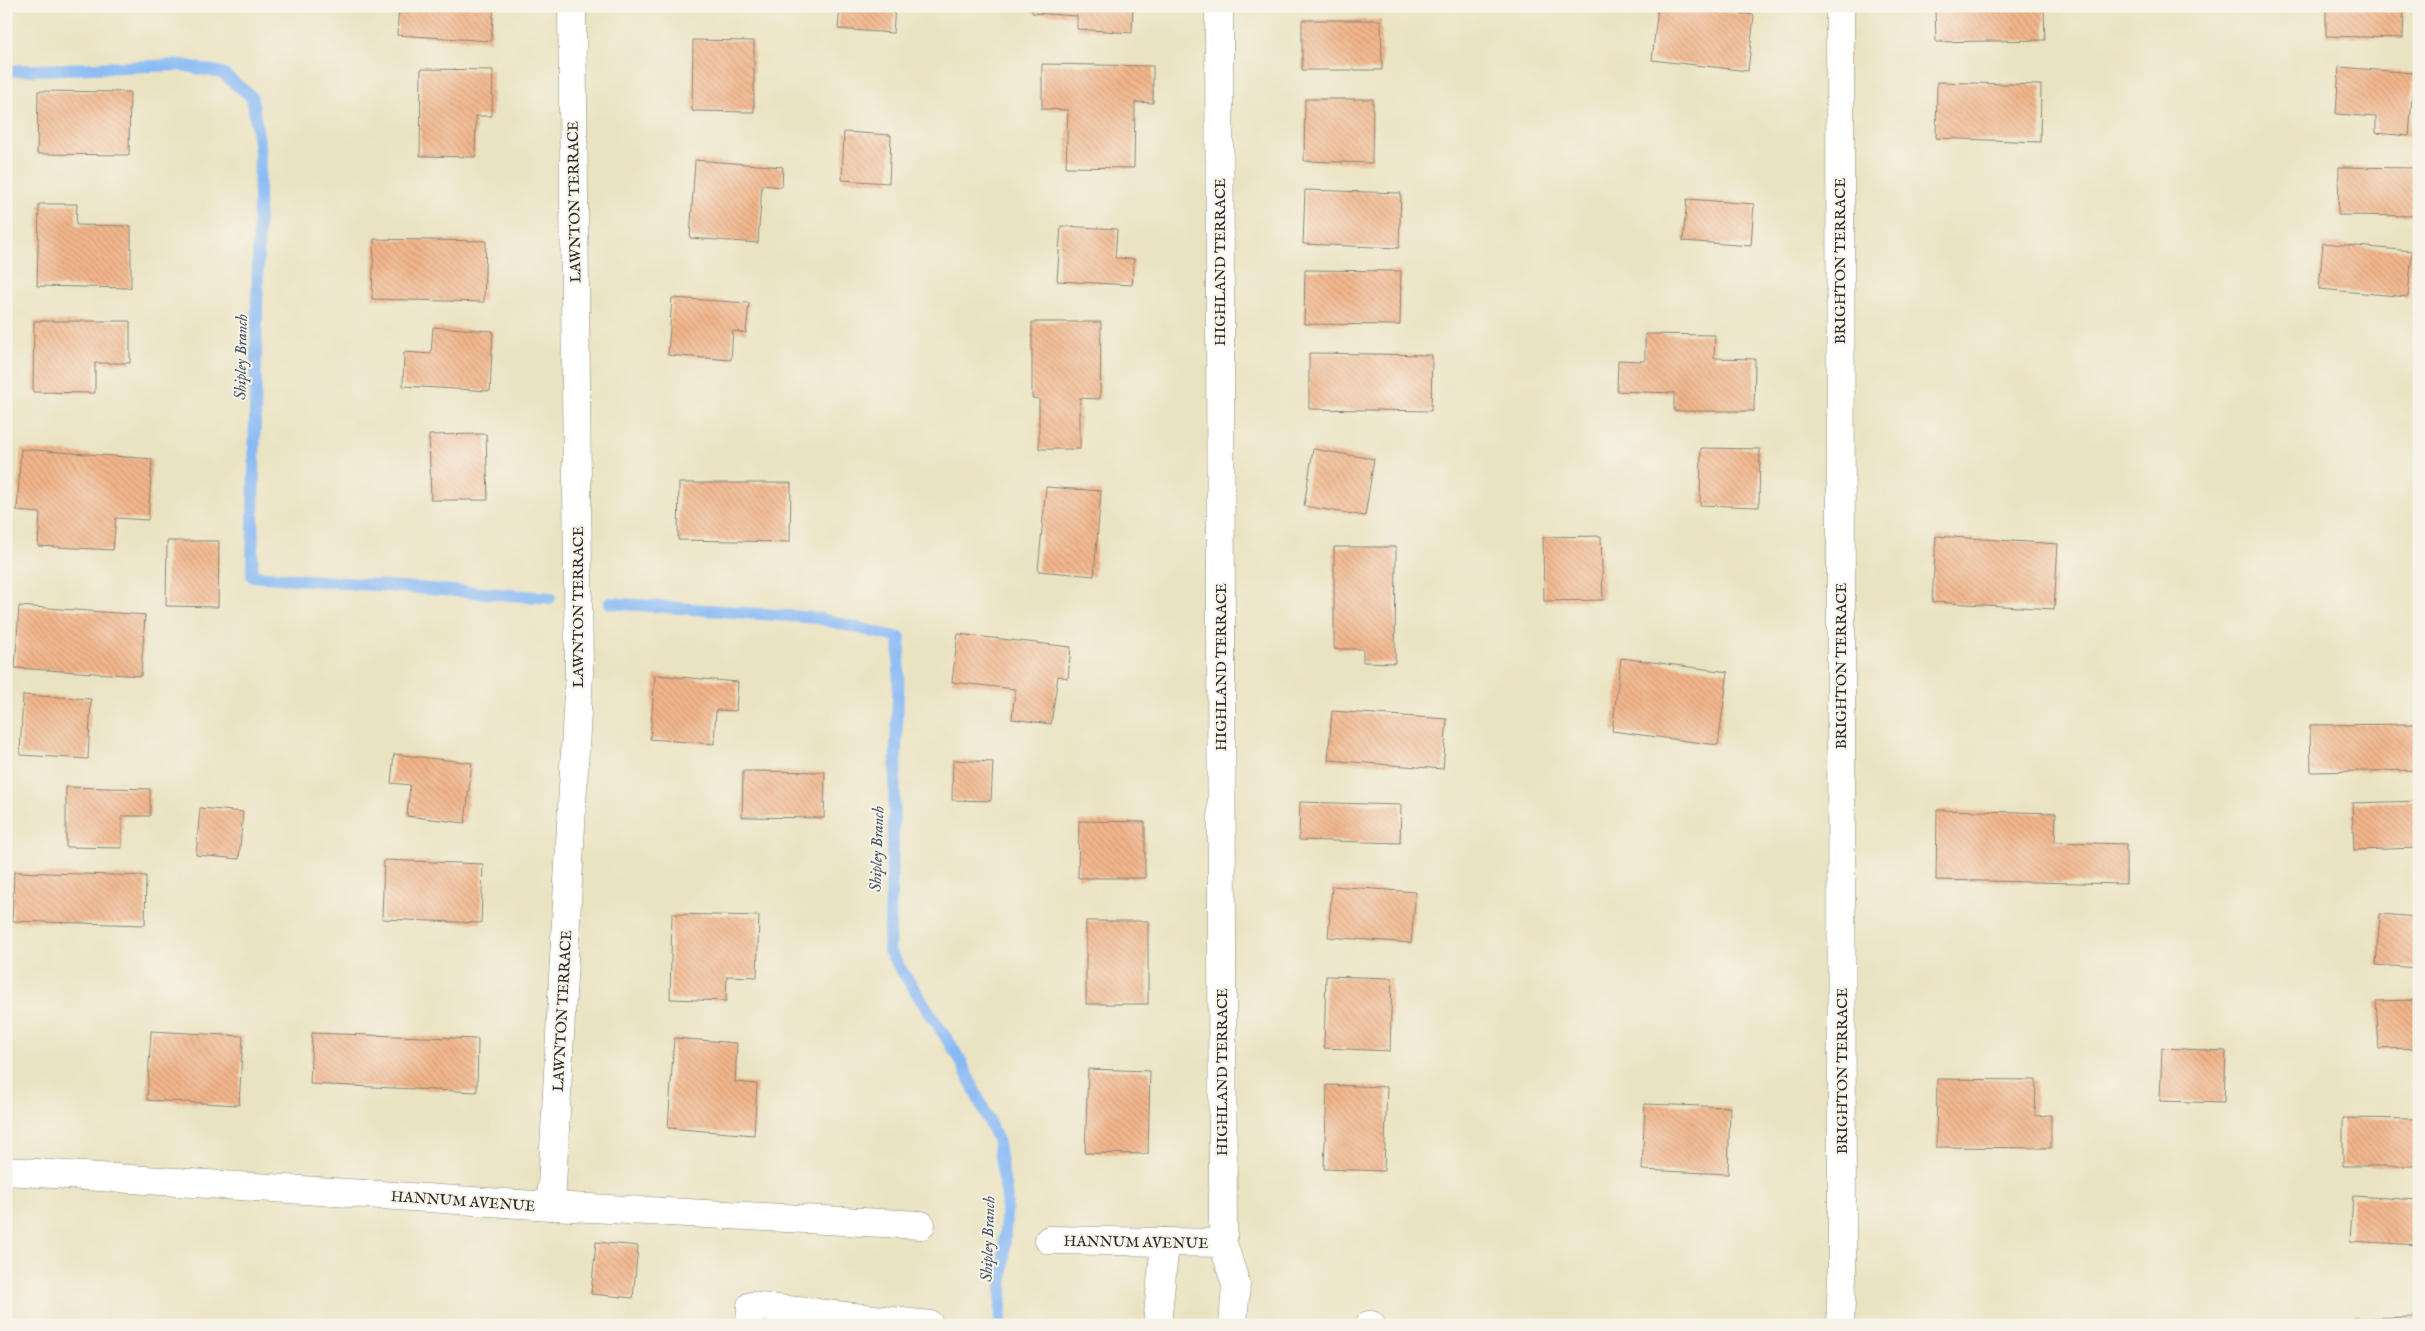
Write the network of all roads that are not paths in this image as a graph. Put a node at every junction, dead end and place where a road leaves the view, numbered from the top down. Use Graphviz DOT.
graph roads {
  1 [pos="572,6"];
  2 [pos="1219,6"];
  3 [pos="1840,6"];
  4 [pos="6,1171"];
  5 [pos="552,1206"];
  6 [pos="921,1226"];
  7 [pos="1048,1240"];
  8 [pos="1164,1242"];
  9 [pos="1223,1243"];
  10 [pos="751,1316"];
  11 [pos="930,1325"];
  12 [pos="1157,1325"];
  13 [pos="1233,1325"];
  14 [pos="1840,1325"];
  1 -- 5 [label="street, LAWNTON TERRACE"];
  2 -- 9 [label="street, HIGHLAND TERRACE"];
  3 -- 14 [label="street, BRIGHTON TERRACE"];
  4 -- 5 [label="street, HANNUM AVENUE"];
  5 -- 6 [label="street, HANNUM AVENUE"];
  7 -- 8 [label="street, HANNUM AVENUE"];
  8 -- 9 [label="street, HANNUM AVENUE"];
  8 -- 12 [label="street"];
  9 -- 13 [label="street, HIGHLAND TERRACE"];
  10 -- 11 [label="street"];
}
